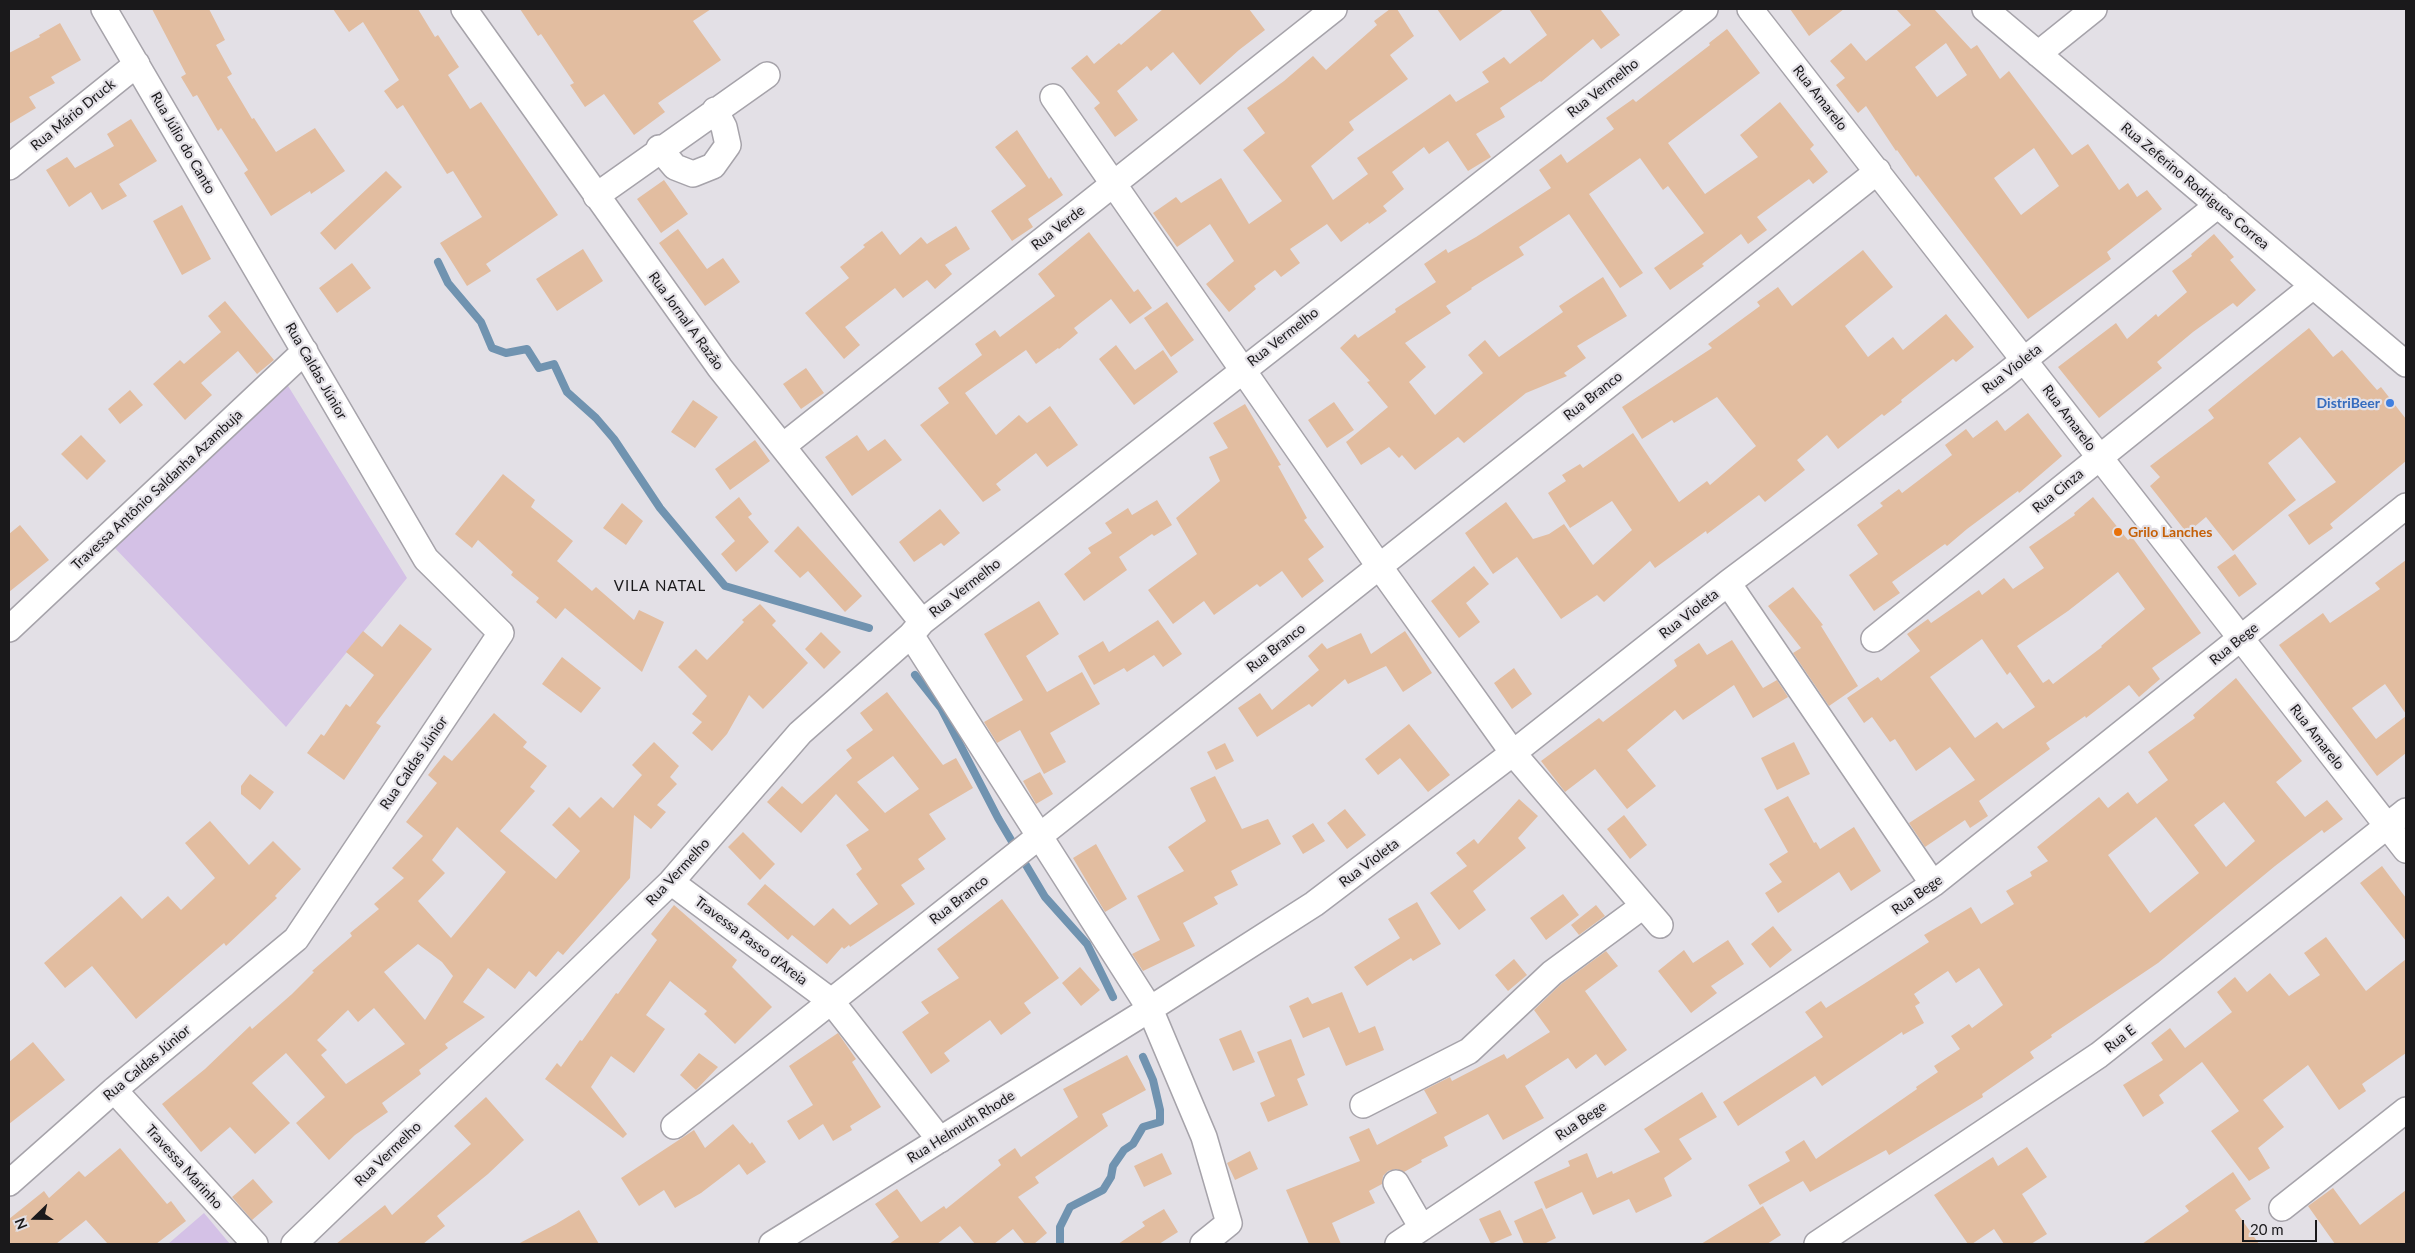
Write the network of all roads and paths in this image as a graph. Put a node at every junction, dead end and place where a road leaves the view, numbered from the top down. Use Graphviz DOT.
graph roads {
  1 [pos="104,9"];
  2 [pos="464,9"];
  3 [pos="1334,9"];
  4 [pos="1705,9"];
  5 [pos="1750,9"];
  6 [pos="1985,9"];
  7 [pos="2094,9"];
  8 [pos="2038,54"];
  9 [pos="137,64"];
  10 [pos="767,75"];
  11 [pos="1052,97"];
  12 [pos="715,110"];
  13 [pos="660,148"];
  14 [pos="9,167"];
  15 [pos="1878,171"];
  16 [pos="1113,184"];
  17 [pos="596,196"];
  18 [pos="2218,205"];
  19 [pos="261,277"];
  20 [pos="2313,286"];
  21 [pos="305,351"];
  22 [pos="2025,359"];
  23 [pos="2406,364"];
  24 [pos="1242,370"];
  25 [pos="783,446"];
  26 [pos="2099,458"];
  27 [pos="2406,506"];
  28 [pos="1380,566"];
  29 [pos="1728,583"];
  30 [pos="9,629"];
  31 [pos="916,629"];
  32 [pos="1874,639"];
  33 [pos="2240,639"];
  34 [pos="1513,753"];
  35 [pos="2397,819"];
  36 [pos="1039,836"];
  37 [pos="2406,850"];
  38 [pos="671,882"];
  39 [pos="1934,884"];
  40 [pos="1643,906"];
  41 [pos="1660,925"];
  42 [pos="831,1001"];
  43 [pos="1150,1009"];
  44 [pos="114,1090"];
  45 [pos="1362,1105"];
  46 [pos="2406,1110"];
  47 [pos="674,1126"];
  48 [pos="940,1140"];
  49 [pos="9,1183"];
  50 [pos="1396,1183"];
  51 [pos="2282,1208"];
  52 [pos="1422,1228"];
  53 [pos="255,1244"];
  54 [pos="294,1244"];
  55 [pos="772,1244"];
  56 [pos="1203,1244"];
  57 [pos="1398,1244"];
  58 [pos="1818,1244"];
  1 -- 9 [label="street, Rua Júlio do Canto"];
  2 -- 17 [label="street, Rua Jornal A Razão"];
  3 -- 16 [label="street, Rua Verde"];
  4 -- 24 [label="street, Rua Vermelho"];
  5 -- 15 [label="street, Rua Amarelo"];
  6 -- 8 [label="street, Rua Zeferino Rodrigues Correa"];
  7 -- 8 [label="street"];
  8 -- 18 [label="street, Rua Zeferino Rodrigues Correa"];
  9 -- 14 [label="street, Rua Mário Druck"];
  9 -- 19 [label="street, Rua Júlio do Canto"];
  10 -- 12 [label="street"];
  11 -- 16 [label="street"];
  12 -- 13 [label="street"];
  12 -- 13 [label="street"];
  13 -- 17 [label="street"];
  15 -- 22 [label="street, Rua Amarelo"];
  15 -- 28 [label="street, Rua Branco"];
  16 -- 24 [label="street"];
  16 -- 25 [label="street, Rua Verde"];
  17 -- 25 [label="street, Rua Jornal A Razão"];
  18 -- 20 [label="street, Rua Zeferino Rodrigues Correa"];
  18 -- 22 [label="street, Rua Violeta"];
  19 -- 21 [label="street, Rua Caldas Júnior"];
  20 -- 23 [label="street, Rua Zeferino Rodrigues Correa"];
  20 -- 26 [label="street, Rua Cinza"];
  21 -- 30 [label="street, Travessa Antônio Saldanha Azambuja"];
  21 -- 44 [label="street, Rua Caldas Júnior"];
  22 -- 26 [label="street, Rua Amarelo"];
  22 -- 29 [label="street, Rua Violeta"];
  24 -- 28 [label="street"];
  24 -- 31 [label="street, Rua Vermelho"];
  25 -- 31 [label="street, Rua Jornal A Razão"];
  26 -- 32 [label="street, Rua Cinza"];
  26 -- 33 [label="street, Rua Amarelo"];
  27 -- 33 [label="street, Rua Bege"];
  28 -- 34 [label="street"];
  28 -- 36 [label="street, Rua Branco"];
  29 -- 34 [label="street, Rua Violeta"];
  29 -- 39 [label="street"];
  31 -- 36 [label="street, Rua Jornal A Razão"];
  31 -- 38 [label="street, Rua Vermelho"];
  33 -- 35 [label="street, Rua Amarelo"];
  33 -- 39 [label="street, Rua Bege"];
  34 -- 40 [label="street"];
  34 -- 43 [label="street, Rua Violeta"];
  35 -- 37 [label="street, Rua Amarelo"];
  35 -- 58 [label="street, Rua E"];
  36 -- 42 [label="street, Rua Branco"];
  36 -- 43 [label="street, Rua Jornal A Razão"];
  38 -- 42 [label="street, Travessa Passo d'Areia"];
  38 -- 54 [label="street, Rua Vermelho"];
  39 -- 52 [label="street, Rua Bege"];
  40 -- 41 [label="street"];
  40 -- 45 [label="street"];
  42 -- 47 [label="street, Rua Branco"];
  42 -- 48 [label="street, Travessa Passo d'Areia"];
  43 -- 48 [label="street, Rua Helmuth Rhode"];
  43 -- 56 [label="street, Rua Jornal A Razão"];
  44 -- 49 [label="street, Rua Caldas Júnior"];
  44 -- 53 [label="street, Travessa Marinho"];
  46 -- 51 [label="street"];
  48 -- 55 [label="street, Rua Helmuth Rhode"];
  50 -- 52 [label="street"];
  52 -- 57 [label="street, Rua Bege"];
}
